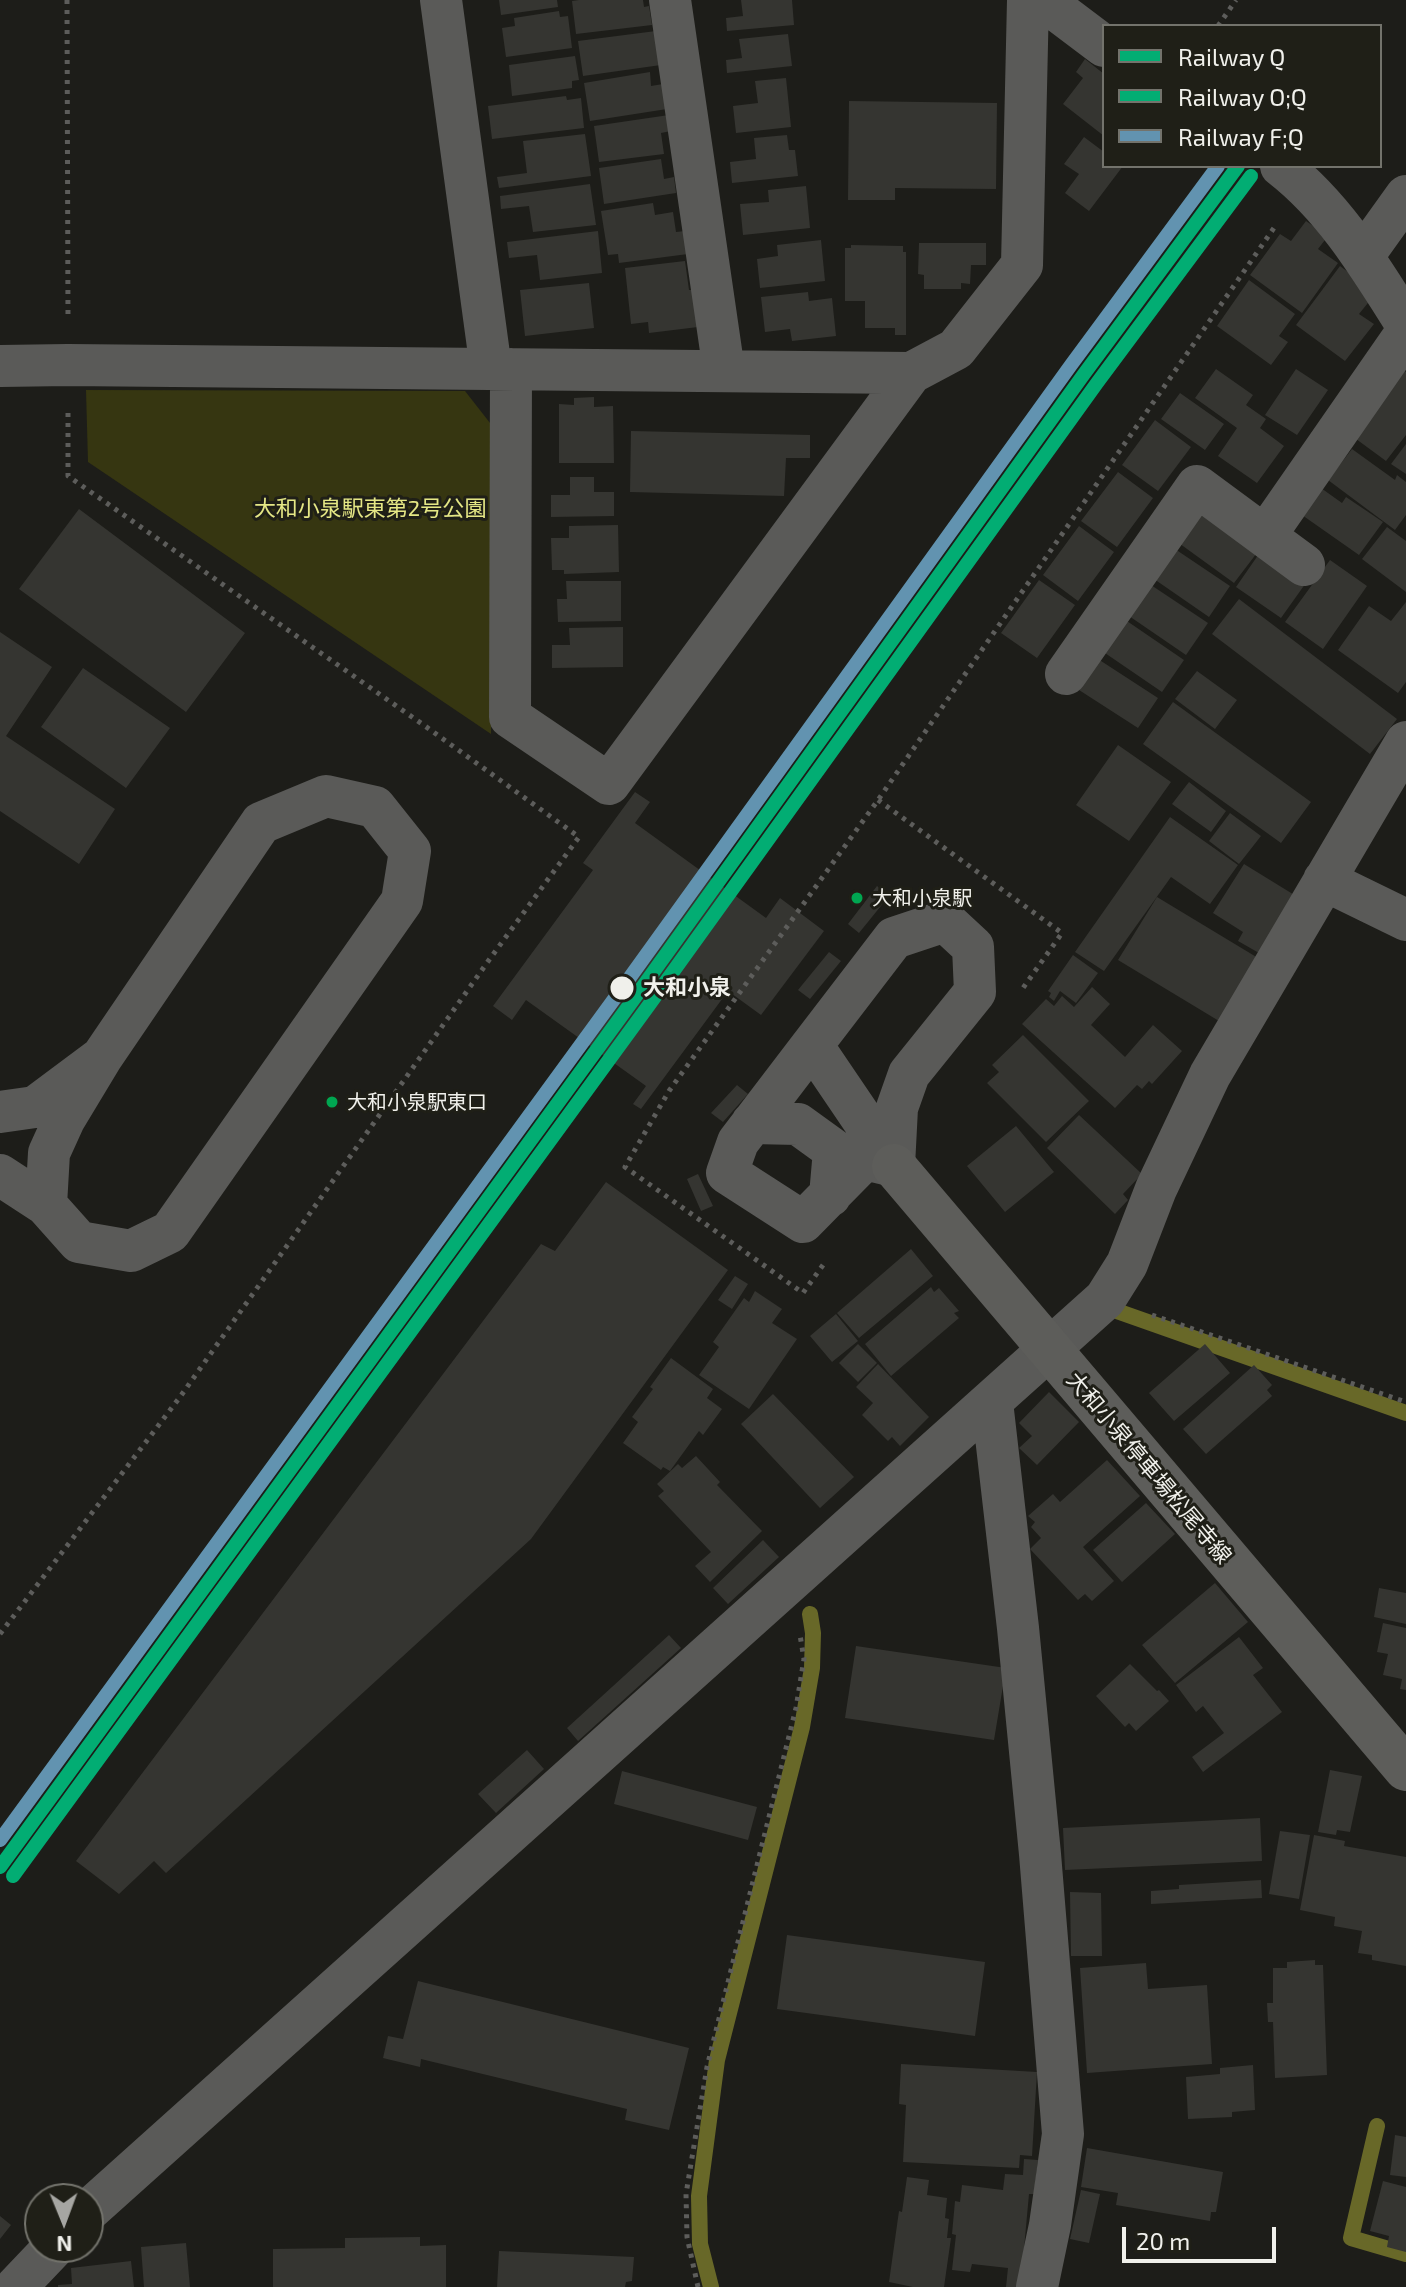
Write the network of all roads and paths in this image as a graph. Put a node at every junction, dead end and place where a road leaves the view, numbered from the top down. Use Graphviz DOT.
graph roads {
  1 [pos="67,0"];
  2 [pos="441,0"];
  3 [pos="670,0"];
  4 [pos="1028,0"];
  5 [pos="1043,0"];
  6 [pos="1236,0"];
  7 [pos="1219,24"];
  8 [pos="1102,44"];
  9 [pos="1292,175"];
  10 [pos="1406,196"];
  11 [pos="1363,256"];
  12 [pos="1406,324"];
  13 [pos="1406,333"];
  14 [pos="68,365"];
  15 [pos="0,366"];
  16 [pos="501,369"];
  17 [pos="724,371"];
  18 [pos="911,373"];
  19 [pos="1265,536"];
  20 [pos="1304,565"];
  21 [pos="1066,674"];
  22 [pos="1406,742"];
  23 [pos="1324,880"];
  24 [pos="1406,920"];
  25 [pos="812,1045"];
  26 [pos="102,1057"];
  27 [pos="0,1112"];
  28 [pos="752,1123"];
  29 [pos="894,1166"];
  30 [pos="625,1167"];
  31 [pos="0,1175"];
  32 [pos="830,1196"];
  33 [pos="46,1205"];
  34 [pos="1105,1299"];
  35 [pos="1048,1349"];
  36 [pos="992,1402"];
  37 [pos="1406,1402"];
  38 [pos="775,1593"];
  39 [pos="0,1634"];
  40 [pos="1406,1769"];
  41 [pos="104,2197"];
  42 [pos="39,2263"];
  43 [pos="16,2287"];
  44 [pos="698,2287"];
  45 [pos="1037,2287"];
  1 -- 14 [label="path"];
  2 -- 16 [label="street"];
  3 -- 17 [label="street"];
  4 -- 18 [label="street"];
  5 -- 8 [label="street"];
  6 -- 7 [label="path"];
  9 -- 11 [label="street"];
  9 -- 30 [label="path"];
  10 -- 11 [label="street"];
  11 -- 12 [label="street"];
  13 -- 19 [label="street"];
  14 -- 15 [label="street"];
  14 -- 16 [label="street"];
  14 -- 39 [label="path"];
  16 -- 17 [label="street"];
  16 -- 18 [label="street"];
  17 -- 18 [label="street"];
  19 -- 20 [label="street"];
  19 -- 21 [label="street"];
  22 -- 23 [label="street"];
  23 -- 24 [label="street"];
  23 -- 34 [label="street"];
  25 -- 28 [label="street"];
  25 -- 29 [label="street"];
  25 -- 29 [label="street"];
  26 -- 27 [label="street"];
  26 -- 33 [label="street"];
  26 -- 33 [label="street"];
  28 -- 32 [label="street"];
  28 -- 32 [label="street"];
  29 -- 32 [label="street"];
  29 -- 35 [label="main road, 大和小泉停車場松尾寺線"];
  31 -- 33 [label="street"];
  34 -- 35 [label="street"];
  34 -- 37 [label="path"];
  35 -- 36 [label="street"];
  35 -- 40 [label="main road, 大和小泉停車場松尾寺線"];
  36 -- 38 [label="street"];
  36 -- 45 [label="street"];
  38 -- 41 [label="street"];
  38 -- 44 [label="path"];
  42 -- 43 [label="street"];
}
